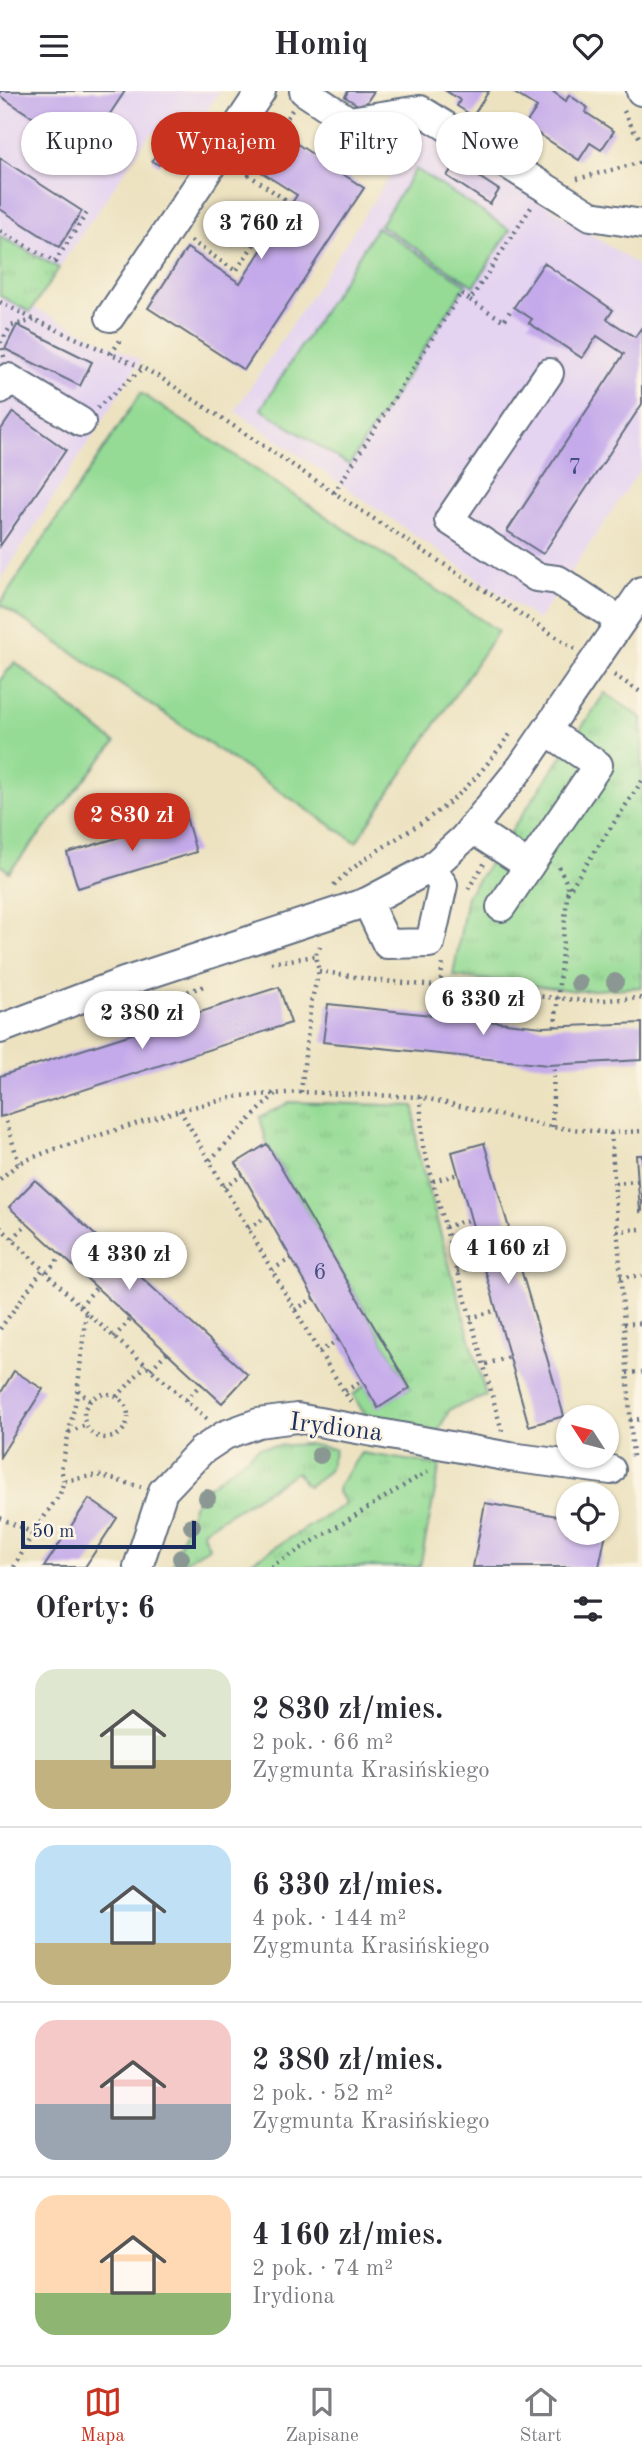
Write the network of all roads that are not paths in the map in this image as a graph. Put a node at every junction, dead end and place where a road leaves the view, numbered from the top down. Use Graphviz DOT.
graph roads {
  1 [pos="261,91"];
  2 [pos="304,91"];
  3 [pos="642,224"];
  4 [pos="116,327"];
  5 [pos="549,373"];
  6 [pos="4,384"];
  7 [pos="81,422"];
  8 [pos="642,591"];
  9 [pos="621,621"];
  10 [pos="547,731"];
  11 [pos="472,829"];
  12 [pos="533,860"];
  13 [pos="431,867"];
  14 [pos="368,902"];
  15 [pos="501,907"];
  16 [pos="0,1030"];
  17 [pos="622,1467"];
  18 [pos="138,1567"];
  1 -- 4 [label="street"];
  2 -- 3 [label="street"];
  5 -- 9 [label="street"];
  6 -- 7 [label="street"];
  8 -- 9 [label="street"];
  9 -- 10 [label="street"];
  10 -- 11 [label="street"];
  10 -- 12 [label="street"];
  11 -- 12 [label="street"];
  11 -- 13 [label="street"];
  12 -- 15 [label="street"];
  13 -- 14 [label="street"];
  13 -- 14 [label="street"];
  14 -- 16 [label="street"];
  17 -- 18 [label="street, Irydiona"];
}
